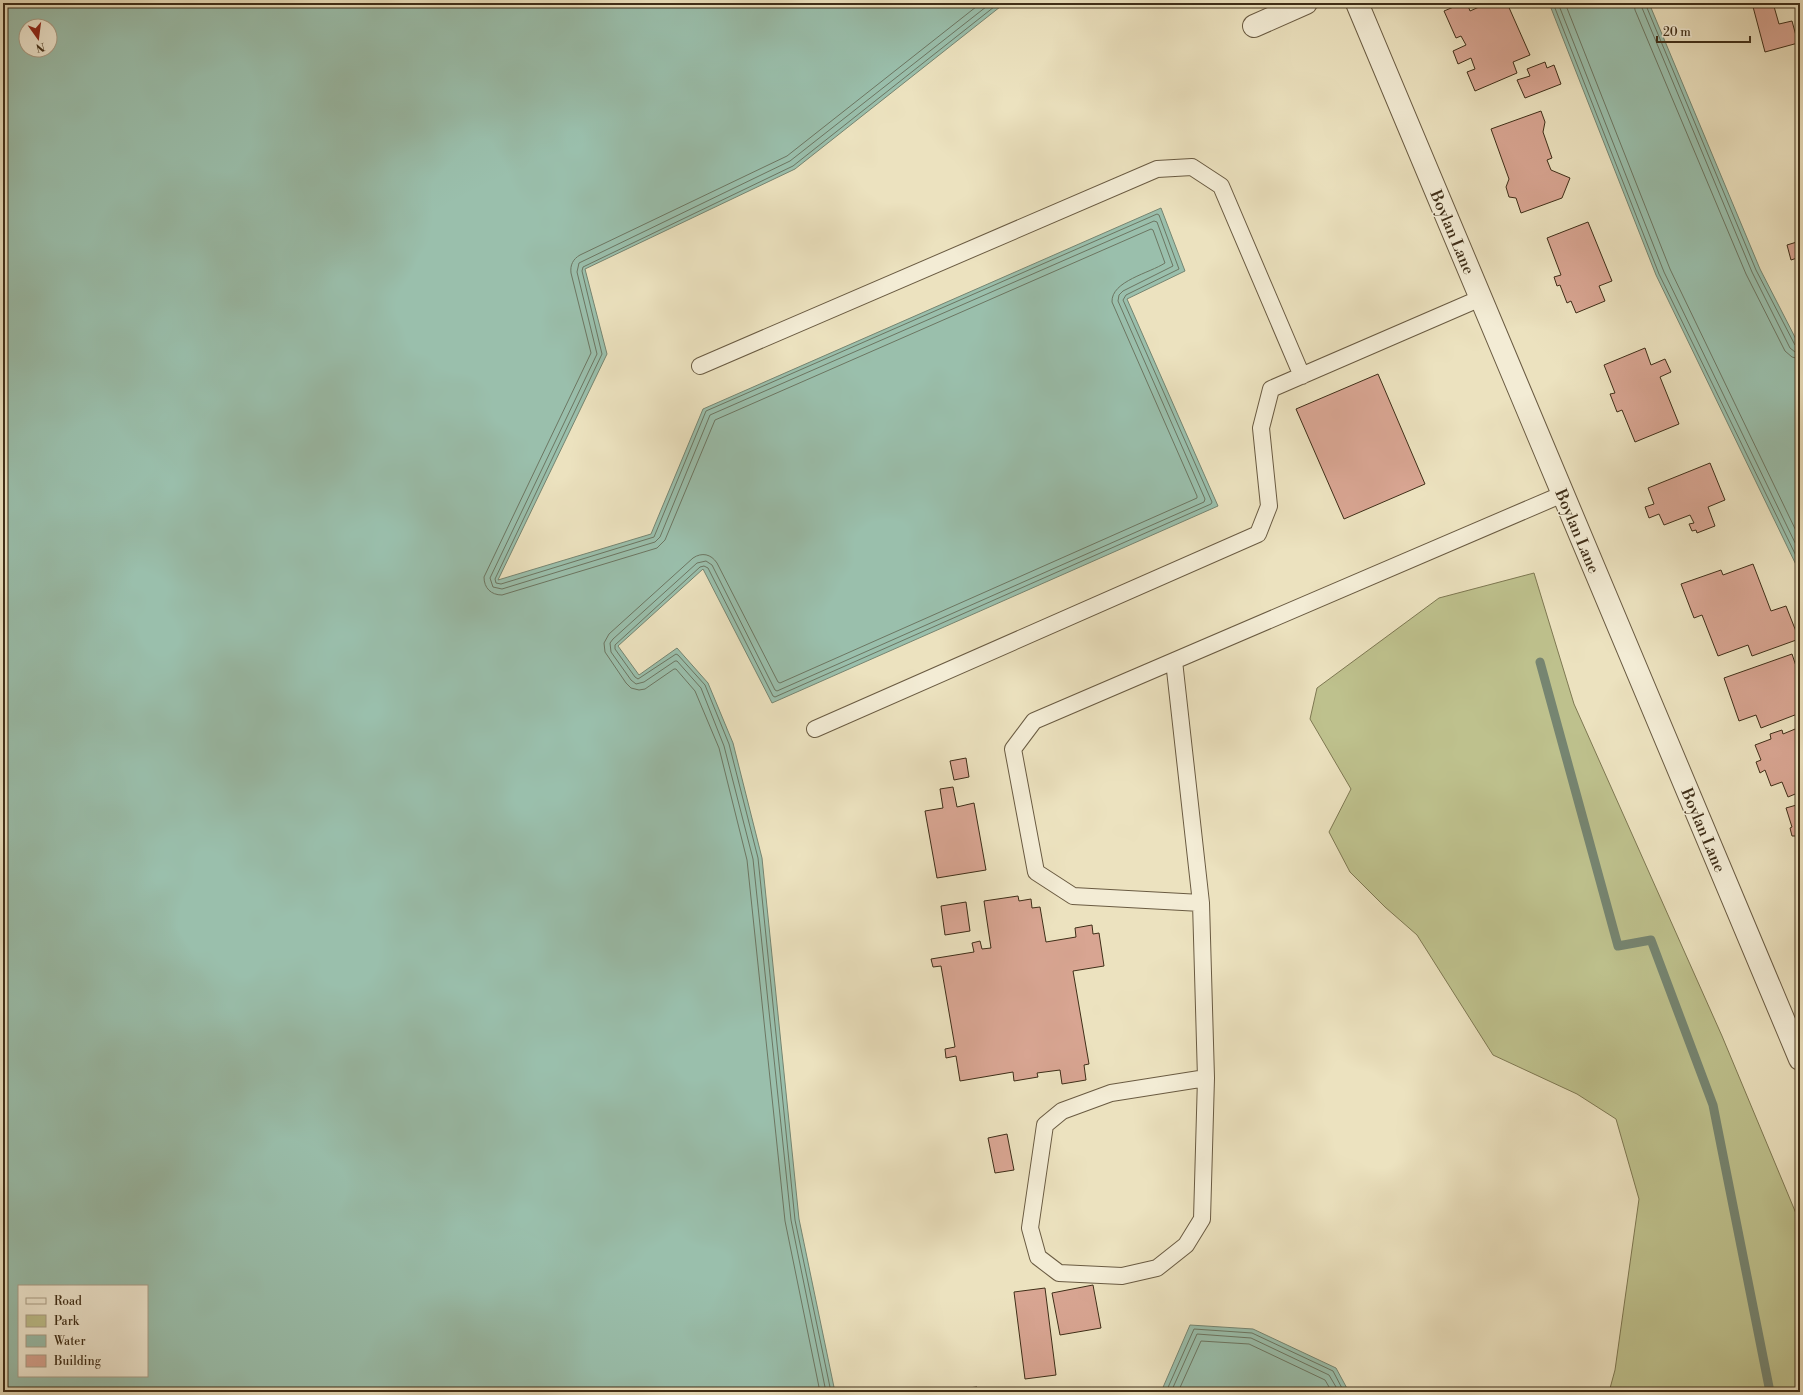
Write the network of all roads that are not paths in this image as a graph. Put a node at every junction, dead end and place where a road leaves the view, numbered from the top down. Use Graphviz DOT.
graph roads {
  1 [pos="1306,3"];
  2 [pos="1357,3"];
  3 [pos="1254,26"];
  4 [pos="1481,298"];
  5 [pos="700,366"];
  6 [pos="1302,376"];
  7 [pos="1563,494"];
  8 [pos="1174,661"];
  9 [pos="815,729"];
  10 [pos="1201,903"];
  11 [pos="1800,1059"];
  12 [pos="1206,1078"];
  1 -- 3 [label="street"];
  2 -- 4 [label="street, Boylan Lane"];
  4 -- 6 [label="lane"];
  4 -- 7 [label="street, Boylan Lane"];
  5 -- 6 [label="lane"];
  6 -- 9 [label="lane"];
  7 -- 8 [label="lane"];
  7 -- 11 [label="street, Boylan Lane"];
  8 -- 10 [label="lane"];
  8 -- 10 [label="lane"];
  10 -- 12 [label="lane"];
  12 -- 12 [label="lane"];
}
